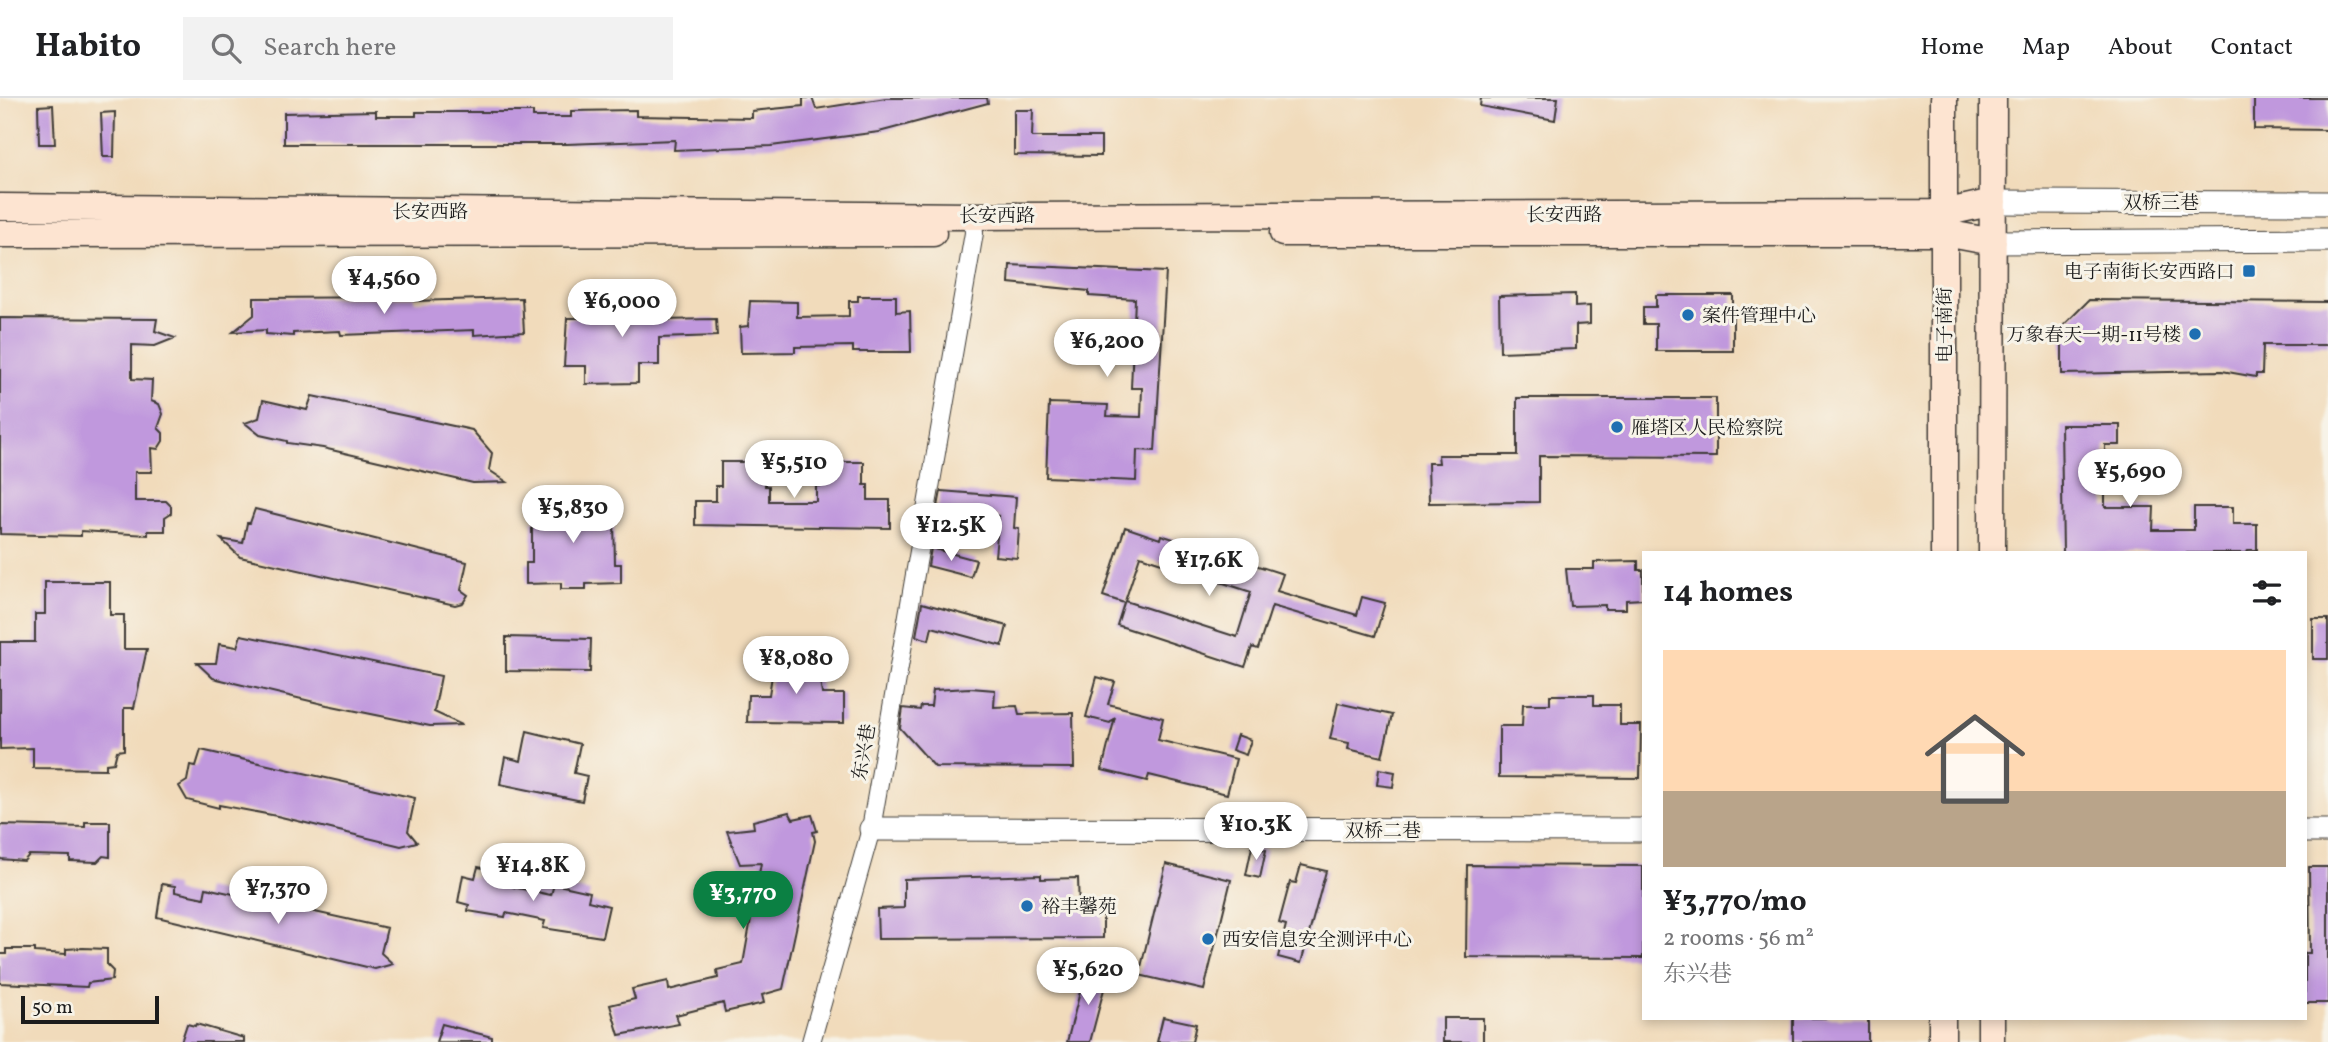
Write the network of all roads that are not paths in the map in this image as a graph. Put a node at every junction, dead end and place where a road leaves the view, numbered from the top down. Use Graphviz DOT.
graph roads {
  1 [pos="1944,98"];
  2 [pos="1993,98"];
  3 [pos="1993,202"];
  4 [pos="2328,203"];
  5 [pos="0,207"];
  6 [pos="1945,223"];
  7 [pos="973,224"];
  8 [pos="0,234"];
  9 [pos="2328,240"];
  10 [pos="1993,242"];
  11 [pos="1944,551"];
  12 [pos="1992,551"];
  13 [pos="871,829"];
  14 [pos="1642,830"];
  15 [pos="2307,831"];
  16 [pos="2328,831"];
  17 [pos="1942,1020"];
  18 [pos="1991,1020"];
  19 [pos="811,1042"];
  20 [pos="1942,1042"];
  21 [pos="1991,1042"];
  1 -- 6 [label="main road, 电子南街"];
  2 -- 3 [label="main road"];
  3 -- 4 [label="street, 双桥三巷"];
  3 -- 6 [label="main road, 长安西路"];
  3 -- 10 [label="main road"];
  5 -- 7 [label="main road, 长安西路"];
  6 -- 7 [label="main road, 长安西路"];
  6 -- 10 [label="main road, 长安西路"];
  6 -- 11 [label="main road, 电子南街"];
  7 -- 8 [label="main road, 长安西路"];
  7 -- 13 [label="street, 东兴巷"];
  9 -- 10 [label="street, 双桥三巷"];
  10 -- 12 [label="main road"];
  13 -- 14 [label="street, 双桥二巷"];
  13 -- 19 [label="street, 东兴巷"];
  15 -- 16 [label="street"];
  17 -- 20 [label="main road"];
  18 -- 21 [label="main road"];
}
